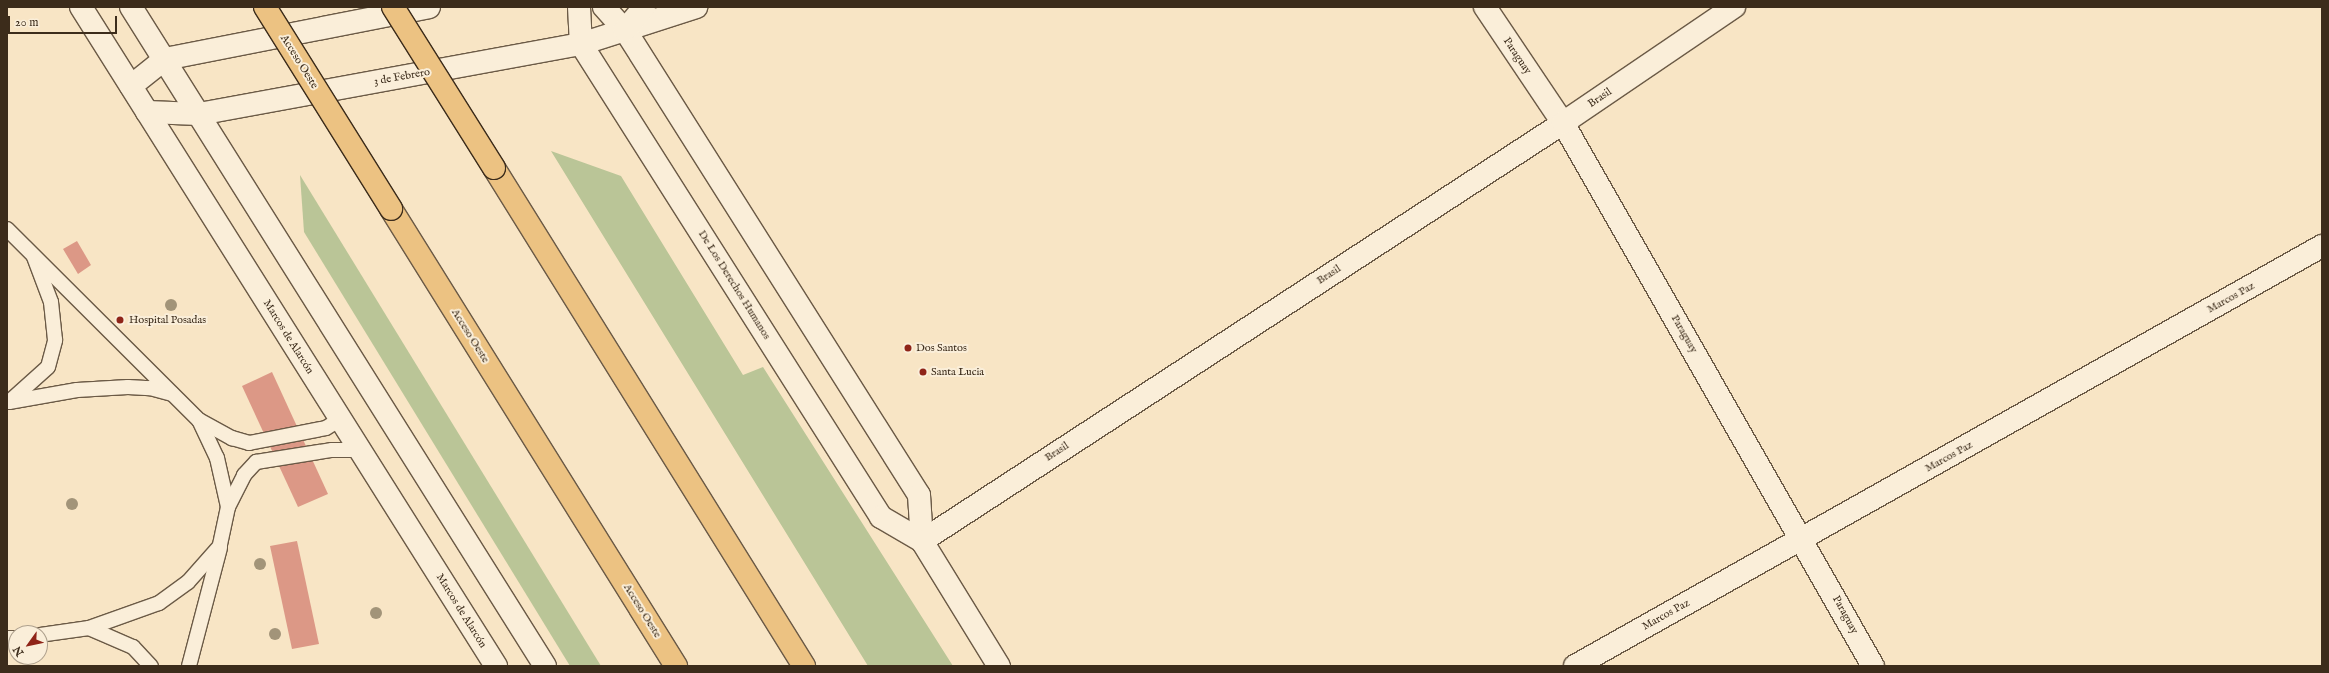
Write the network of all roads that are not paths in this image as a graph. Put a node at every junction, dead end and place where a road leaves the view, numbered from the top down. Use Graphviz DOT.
graph roads {
  1 [pos="81,7"];
  2 [pos="131,7"];
  3 [pos="265,7"];
  4 [pos="393,7"];
  5 [pos="429,7"];
  6 [pos="579,7"];
  7 [pos="604,7"];
  8 [pos="644,7"];
  9 [pos="696,7"];
  10 [pos="1485,7"];
  11 [pos="1734,7"];
  12 [pos="625,30"];
  13 [pos="581,44"];
  14 [pos="165,59"];
  15 [pos="131,86"];
  16 [pos="147,112"];
  17 [pos="199,114"];
  18 [pos="1562,123"];
  19 [pos="7,229"];
  20 [pos="2322,246"];
  21 [pos="31,251"];
  22 [pos="175,395"];
  23 [pos="8,403"];
  24 [pos="198,420"];
  25 [pos="339,420"];
  26 [pos="359,450"];
  27 [pos="228,507"];
  28 [pos="1802,540"];
  29 [pos="922,541"];
  30 [pos="220,546"];
  31 [pos="89,628"];
  32 [pos="48,635"];
  33 [pos="151,666"];
  34 [pos="189,666"];
  35 [pos="496,666"];
  36 [pos="545,666"];
  37 [pos="676,666"];
  38 [pos="804,666"];
  39 [pos="999,666"];
  40 [pos="1575,666"];
  41 [pos="1873,666"];
  1 -- 15 [label="street, Marcos de Alarcón"];
  2 -- 14 [label="street"];
  3 -- 37 [label="highway, Acceso Oeste, bridge"];
  4 -- 38 [label="highway, bridge"];
  5 -- 14 [label="street"];
  6 -- 13 [label="street, De Los Derechos Humanos"];
  7 -- 12 [label="street, De Los Derechos Humanos"];
  8 -- 12 [label="street"];
  9 -- 12 [label="street, 3 de Febrero"];
  10 -- 18 [label="street, Paraguay"];
  11 -- 18 [label="street, Brasil"];
  12 -- 13 [label="street, 3 de Febrero"];
  12 -- 29 [label="street, De Los Derechos Humanos"];
  13 -- 17 [label="street, 3 de Febrero"];
  13 -- 29 [label="street, De Los Derechos Humanos"];
  14 -- 15 [label="street"];
  14 -- 17 [label="street"];
  15 -- 16 [label="street, Marcos de Alarcón"];
  16 -- 17 [label="street, 3 de Febrero"];
  16 -- 25 [label="street, Marcos de Alarcón"];
  17 -- 36 [label="street"];
  18 -- 28 [label="street, Paraguay"];
  18 -- 29 [label="street, Brasil"];
  19 -- 21 [label="lane"];
  20 -- 28 [label="street, Marcos Paz"];
  21 -- 22 [label="lane"];
  21 -- 23 [label="lane"];
  22 -- 23 [label="lane"];
  22 -- 24 [label="lane"];
  24 -- 25 [label="lane"];
  24 -- 27 [label="lane"];
  25 -- 26 [label="street, Marcos de Alarcón"];
  26 -- 27 [label="lane"];
  26 -- 35 [label="street, Marcos de Alarcón"];
  27 -- 30 [label="lane"];
  28 -- 40 [label="street, Marcos Paz"];
  28 -- 41 [label="street, Paraguay"];
  29 -- 39 [label="street, De Los Derechos Humanos"];
  30 -- 31 [label="lane"];
  30 -- 34 [label="lane"];
  31 -- 32 [label="lane"];
  31 -- 33 [label="lane"];
}
